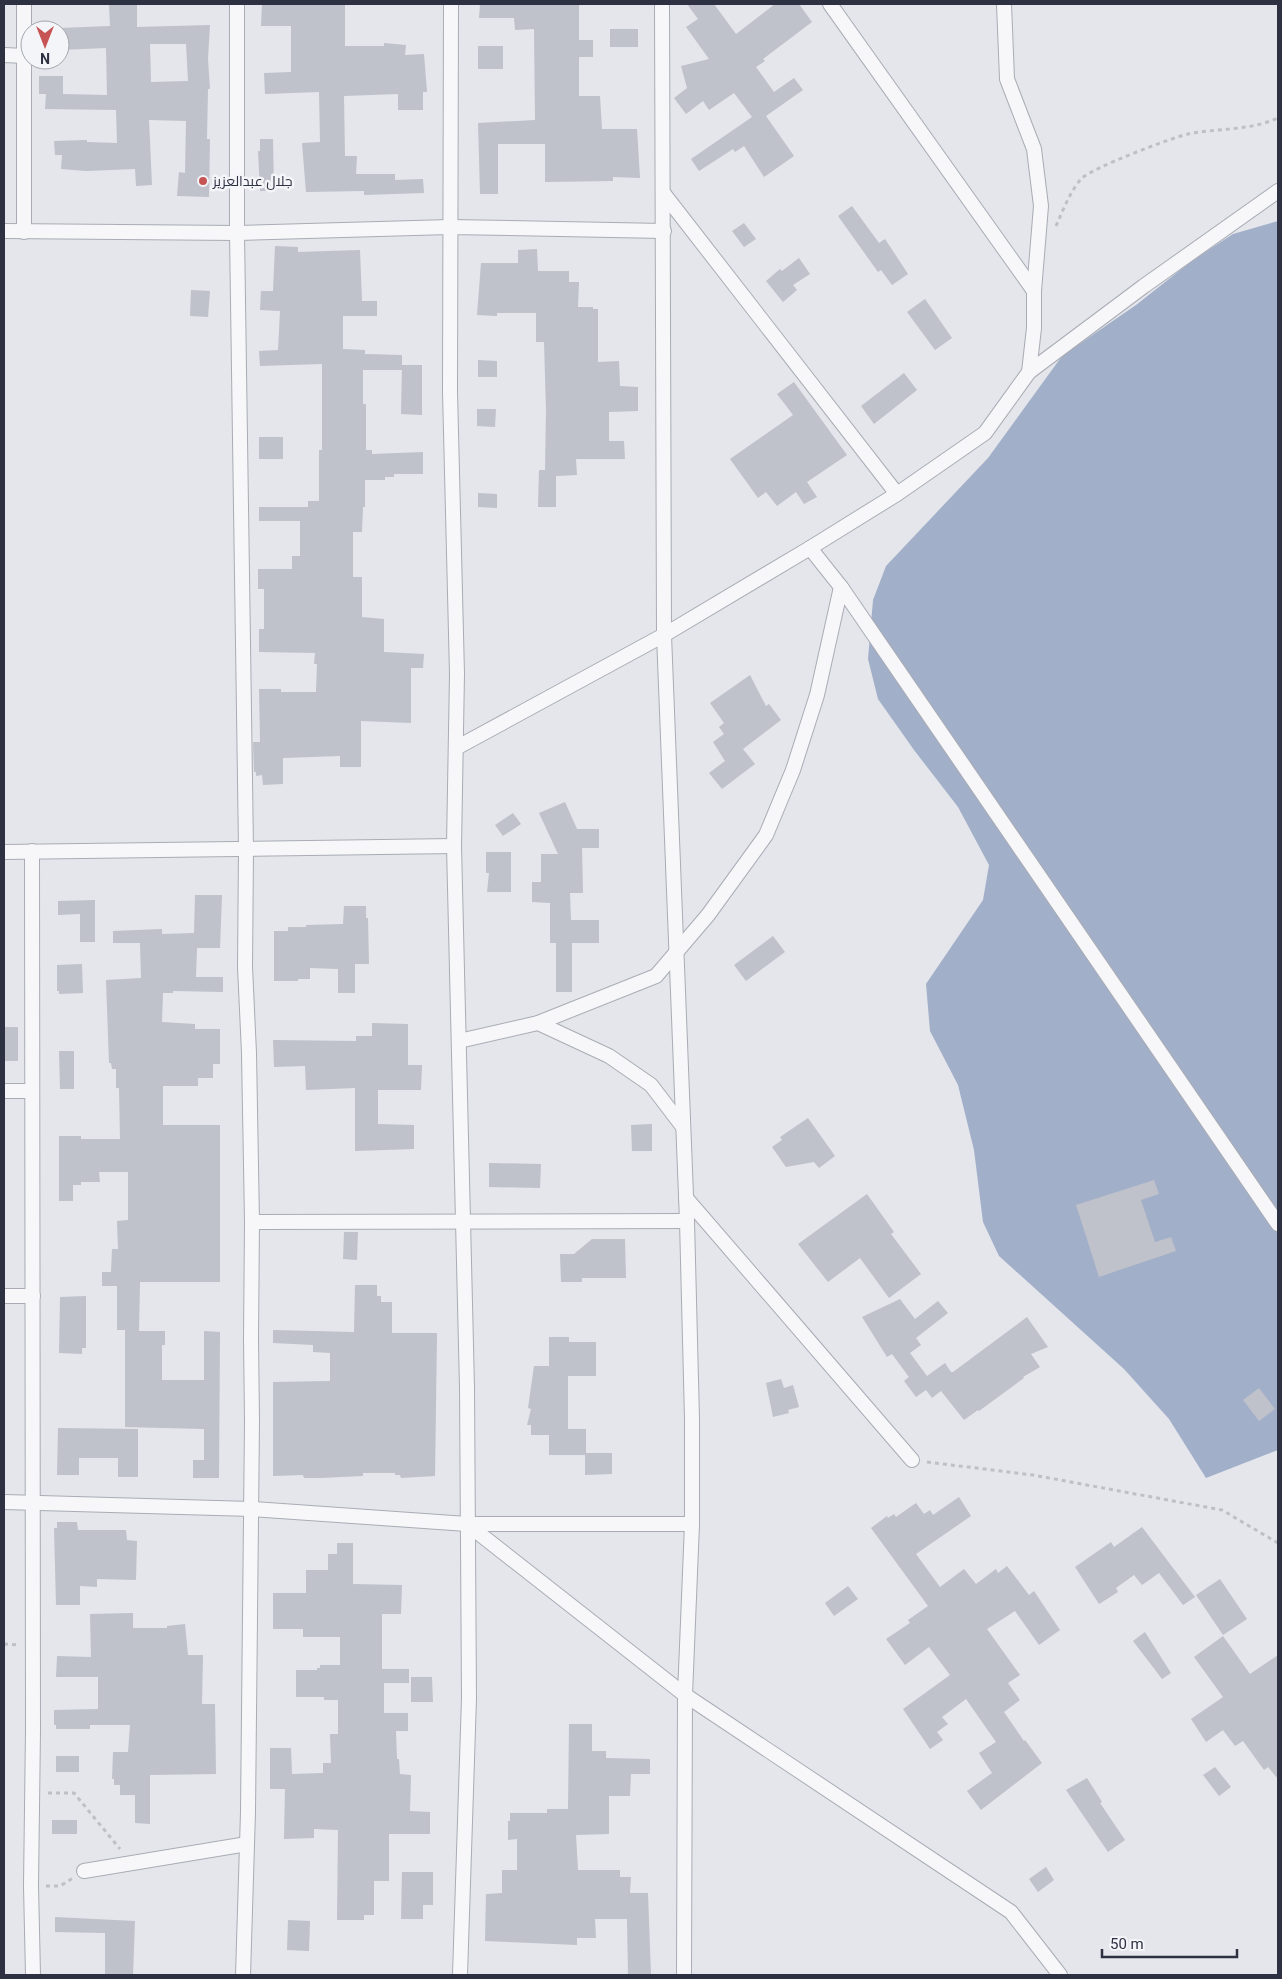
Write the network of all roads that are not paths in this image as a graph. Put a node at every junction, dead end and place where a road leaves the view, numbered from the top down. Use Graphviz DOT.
graph roads {
  1 [pos="24,4"];
  2 [pos="237,4"];
  3 [pos="452,4"];
  4 [pos="662,4"];
  5 [pos="830,4"];
  6 [pos="1004,4"];
  7 [pos="24,20"];
  8 [pos="4,55"];
  9 [pos="20,56"];
  10 [pos="25,70"];
  11 [pos="1278,191"];
  12 [pos="664,194"];
  13 [pos="450,227"];
  14 [pos="4,231"];
  15 [pos="664,231"];
  16 [pos="24,232"];
  17 [pos="237,233"];
  18 [pos="1034,291"];
  19 [pos="1029,372"];
  20 [pos="897,494"];
  21 [pos="810,548"];
  22 [pos="841,587"];
  23 [pos="664,635"];
  24 [pos="456,748"];
  25 [pos="454,846"];
  26 [pos="246,849"];
  27 [pos="32,851"];
  28 [pos="4,852"];
  29 [pos="676,953"];
  30 [pos="538,1023"];
  31 [pos="459,1041"];
  32 [pos="4,1091"];
  33 [pos="32,1091"];
  34 [pos="683,1127"];
  35 [pos="686,1198"];
  36 [pos="687,1221"];
  37 [pos="252,1222"];
  38 [pos="463,1222"];
  39 [pos="1278,1224"];
  40 [pos="4,1296"];
  41 [pos="33,1296"];
  42 [pos="912,1460"];
  43 [pos="4,1502"];
  44 [pos="33,1502"];
  45 [pos="252,1509"];
  46 [pos="467,1524"];
  47 [pos="692,1524"];
  48 [pos="685,1695"];
  49 [pos="247,1844"];
  50 [pos="84,1871"];
  51 [pos="33,1975"];
  52 [pos="243,1975"];
  53 [pos="460,1975"];
  54 [pos="684,1975"];
  55 [pos="1060,1975"];
  1 -- 7 [label="street"];
  2 -- 17 [label="street"];
  3 -- 13 [label="street"];
  4 -- 12 [label="street"];
  5 -- 18 [label="street"];
  6 -- 18 [label="street"];
  8 -- 9 [label="street"];
  10 -- 16 [label="street"];
  11 -- 19 [label="street"];
  12 -- 15 [label="street"];
  12 -- 20 [label="street"];
  13 -- 15 [label="street"];
  13 -- 17 [label="street"];
  13 -- 24 [label="street"];
  14 -- 16 [label="street"];
  15 -- 23 [label="street"];
  16 -- 17 [label="street"];
  17 -- 26 [label="street"];
  18 -- 19 [label="street"];
  19 -- 20 [label="street"];
  20 -- 21 [label="street"];
  21 -- 22 [label="street"];
  21 -- 23 [label="street"];
  22 -- 29 [label="street"];
  22 -- 39 [label="street"];
  23 -- 24 [label="street"];
  23 -- 29 [label="street"];
  24 -- 25 [label="street"];
  25 -- 26 [label="street"];
  25 -- 31 [label="street"];
  26 -- 27 [label="street"];
  26 -- 37 [label="street"];
  27 -- 28 [label="street"];
  27 -- 33 [label="street"];
  29 -- 30 [label="street"];
  29 -- 34 [label="street"];
  30 -- 31 [label="street"];
  30 -- 34 [label="street"];
  31 -- 38 [label="street"];
  32 -- 33 [label="street"];
  33 -- 41 [label="street"];
  34 -- 35 [label="street"];
  35 -- 36 [label="street"];
  35 -- 42 [label="street"];
  36 -- 38 [label="street"];
  36 -- 47 [label="street"];
  37 -- 38 [label="street"];
  37 -- 45 [label="street"];
  38 -- 46 [label="street"];
  40 -- 41 [label="street"];
  41 -- 44 [label="street"];
  43 -- 44 [label="street"];
  44 -- 45 [label="street"];
  44 -- 51 [label="street"];
  45 -- 46 [label="street"];
  45 -- 49 [label="street"];
  46 -- 47 [label="street"];
  46 -- 48 [label="street"];
  46 -- 53 [label="street"];
  47 -- 48 [label="street"];
  48 -- 54 [label="street"];
  48 -- 55 [label="street"];
  49 -- 50 [label="street"];
  49 -- 52 [label="street"];
}
